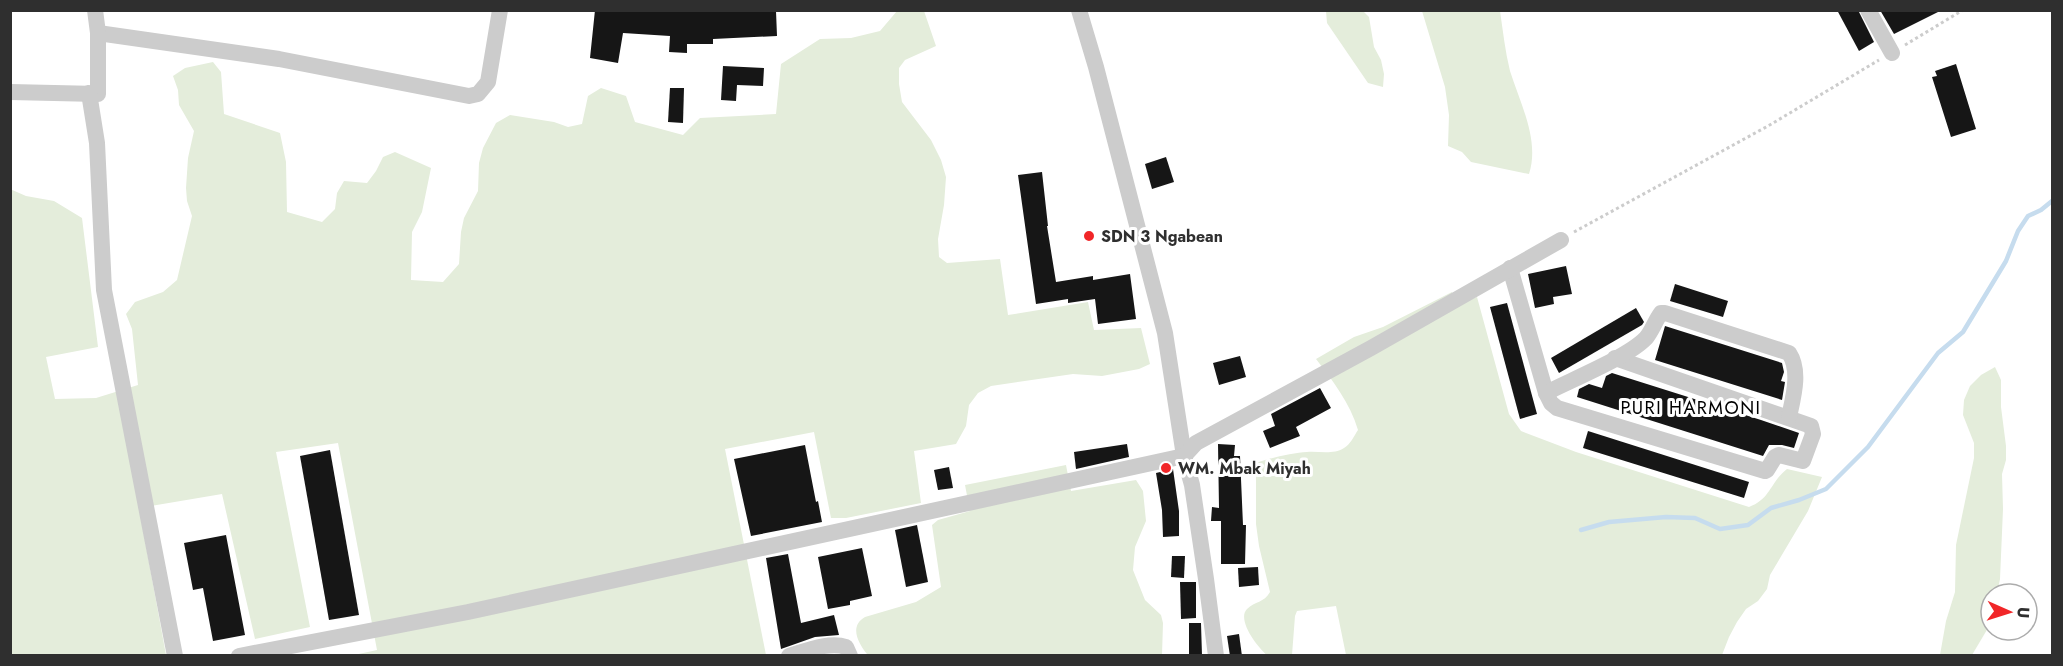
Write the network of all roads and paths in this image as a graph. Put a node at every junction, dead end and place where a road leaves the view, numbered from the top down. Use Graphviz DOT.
graph roads {
  1 [pos="95,10"];
  2 [pos="500,10"];
  3 [pos="1079,10"];
  4 [pos="1868,10"];
  5 [pos="1963,10"];
  6 [pos="98,33"];
  7 [pos="1892,53"];
  8 [pos="10,92"];
  9 [pos="89,93"];
  10 [pos="1561,240"];
  11 [pos="1510,268"];
  12 [pos="1615,358"];
  13 [pos="1546,393"];
  14 [pos="1789,417"];
  15 [pos="1184,456"];
  16 [pos="175,656"];
  17 [pos="239,656"];
  18 [pos="789,656"];
  19 [pos="850,656"];
  20 [pos="1216,656"];
  1 -- 6 [label="street"];
  2 -- 6 [label="street"];
  3 -- 15 [label="street"];
  4 -- 7 [label="street"];
  5 -- 7 [label="path"];
  6 -- 9 [label="street"];
  7 -- 10 [label="path"];
  8 -- 9 [label="street"];
  9 -- 16 [label="street"];
  10 -- 11 [label="street"];
  11 -- 13 [label="street"];
  11 -- 15 [label="street"];
  12 -- 13 [label="street"];
  12 -- 14 [label="street"];
  12 -- 14 [label="street"];
  13 -- 14 [label="street"];
  15 -- 17 [label="street"];
  15 -- 20 [label="street"];
  18 -- 19 [label="street"];
}
